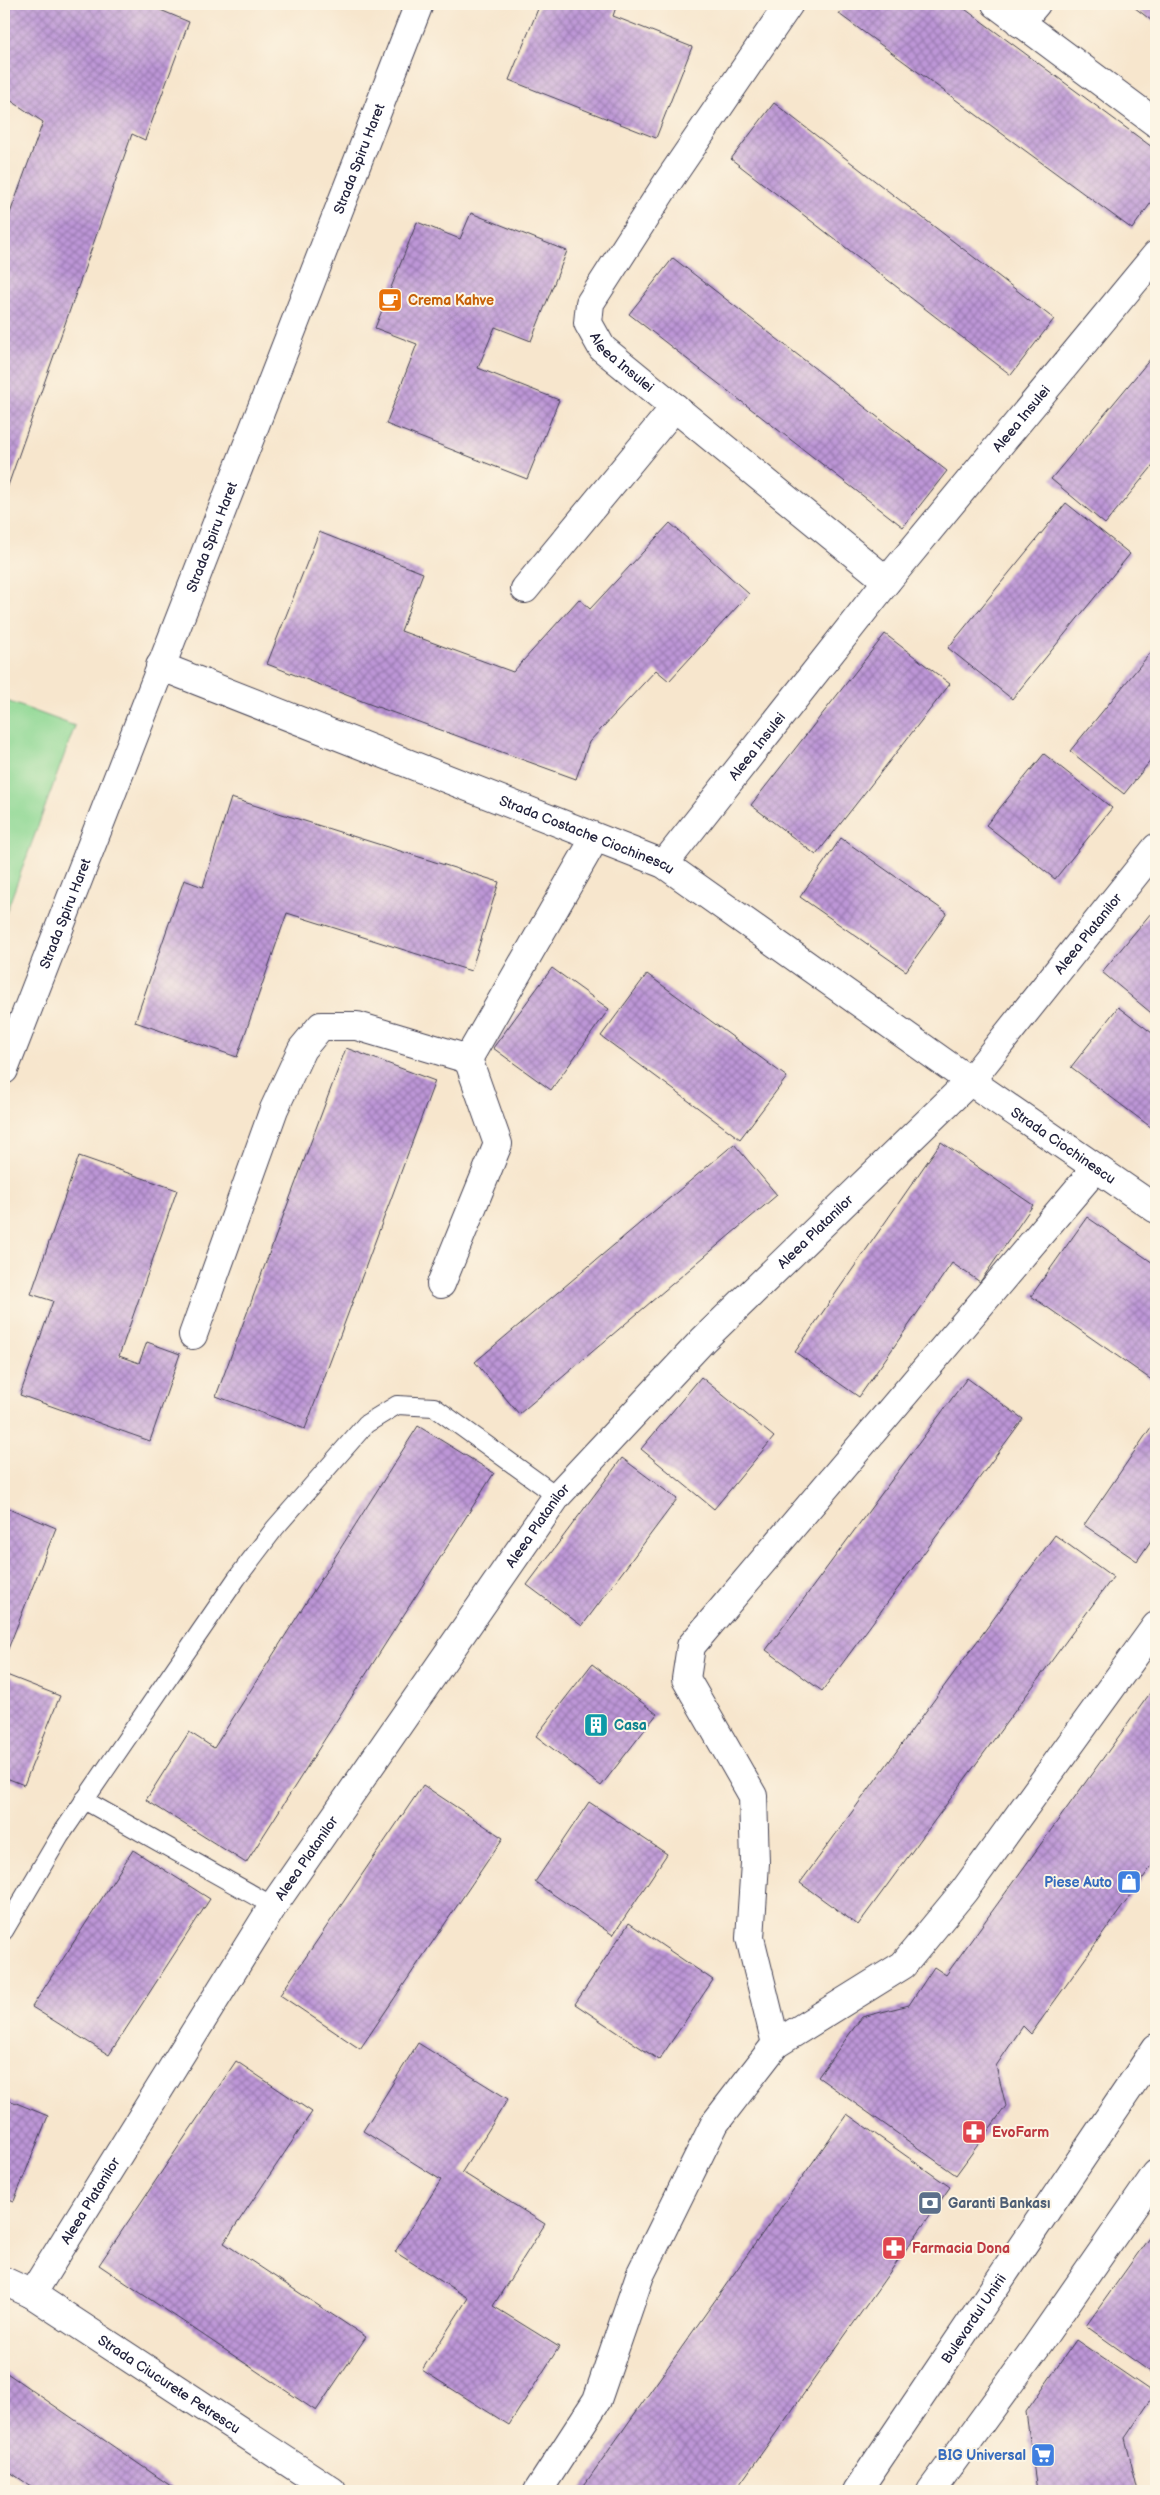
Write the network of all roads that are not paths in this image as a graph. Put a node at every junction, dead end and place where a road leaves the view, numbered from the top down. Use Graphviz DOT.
graph roads {
  1 [pos="419,4"];
  2 [pos="789,4"];
  3 [pos="996,4"];
  4 [pos="1028,13"];
  5 [pos="1156,123"];
  6 [pos="1156,255"];
  7 [pos="675,407"];
  8 [pos="887,581"];
  9 [pos="525,589"];
  10 [pos="160,666"];
  11 [pos="595,838"];
  12 [pos="1156,848"];
  13 [pos="664,864"];
  14 [pos="468,1059"];
  15 [pos="4,1070"];
  16 [pos="970,1081"];
  17 [pos="1096,1168"];
  18 [pos="1156,1209"];
  19 [pos="441,1284"];
  20 [pos="193,1335"];
  21 [pos="556,1496"];
  22 [pos="1156,1626"];
  23 [pos="84,1800"];
  24 [pos="273,1906"];
  25 [pos="4,1931"];
  26 [pos="776,2044"];
  27 [pos="1156,2048"];
  28 [pos="1156,2174"];
  29 [pos="4,2281"];
  30 [pos="32,2294"];
  31 [pos="332,2491"];
  32 [pos="538,2491"];
  33 [pos="857,2491"];
  34 [pos="931,2491"];
  1 -- 10 [label="street, Strada Spiru Haret"];
  2 -- 7 [label="street, Aleea Insulei"];
  3 -- 4 [label="street"];
  4 -- 5 [label="street"];
  6 -- 8 [label="street, Aleea Insulei"];
  7 -- 8 [label="street, Aleea Insulei"];
  7 -- 9 [label="street"];
  8 -- 13 [label="street, Aleea Insulei"];
  10 -- 11 [label="street, Strada Costache Ciochinescu"];
  10 -- 15 [label="street, Strada Spiru Haret"];
  11 -- 13 [label="street, Strada Costache Ciochinescu"];
  11 -- 14 [label="street"];
  12 -- 16 [label="street, Aleea Platanilor"];
  13 -- 16 [label="street, Strada Costache Ciochinescu"];
  14 -- 19 [label="street"];
  14 -- 20 [label="street"];
  16 -- 17 [label="street, Strada Ciochinescu"];
  16 -- 21 [label="street, Aleea Platanilor"];
  17 -- 18 [label="street, Strada Ciochinescu"];
  17 -- 26 [label="street"];
  21 -- 23 [label="lane"];
  21 -- 24 [label="street, Aleea Platanilor"];
  22 -- 26 [label="street"];
  23 -- 24 [label="lane"];
  23 -- 25 [label="lane"];
  24 -- 30 [label="street, Aleea Platanilor"];
  26 -- 32 [label="street"];
  27 -- 33 [label="street, Bulevardul Unirii"];
  28 -- 34 [label="street"];
  29 -- 30 [label="street, Strada Ciucurete Petrescu"];
  30 -- 31 [label="street, Strada Ciucurete Petrescu"];
}
